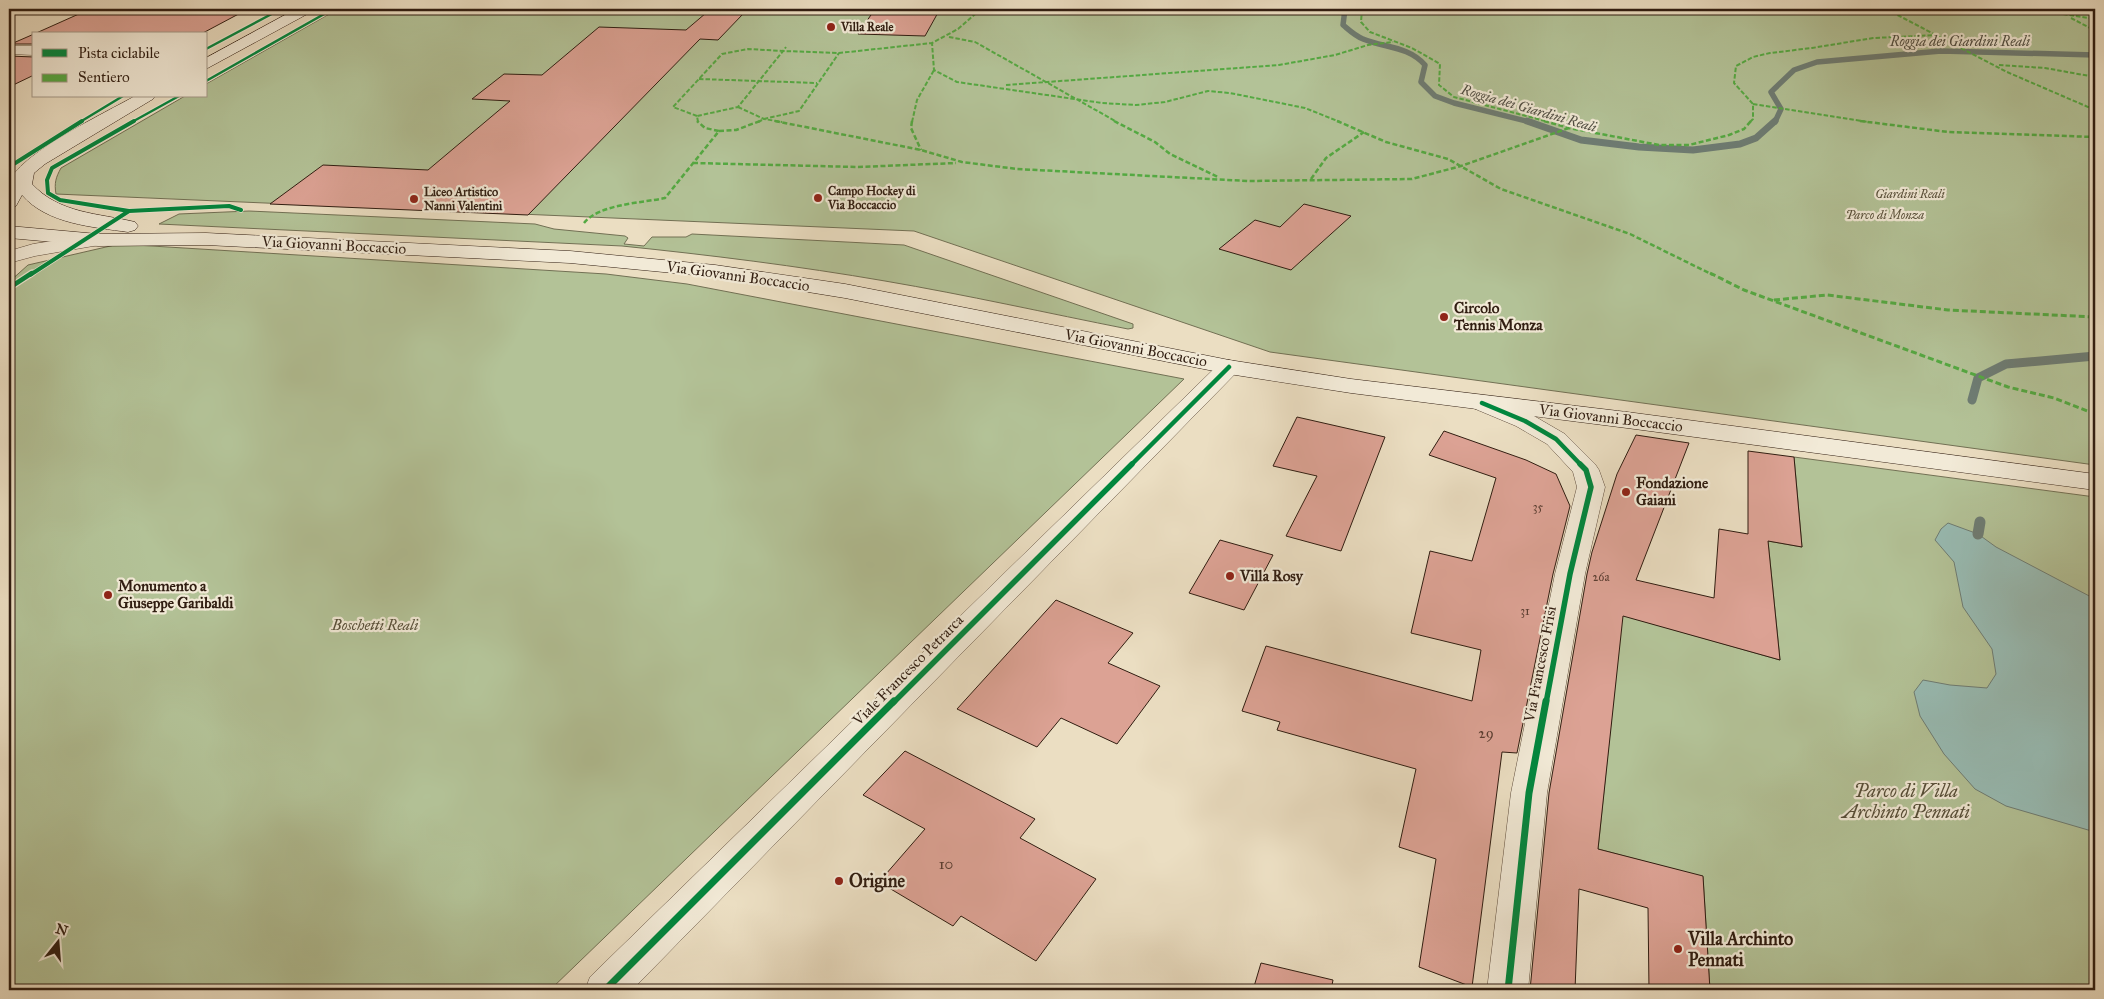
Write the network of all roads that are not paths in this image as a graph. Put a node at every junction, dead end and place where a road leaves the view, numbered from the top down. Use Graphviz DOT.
graph roads {
  1 [pos="306,9"];
  2 [pos="9,50"];
  3 [pos="32,51"];
  4 [pos="210,60"];
  5 [pos="144,98"];
  6 [pos="25,171"];
  7 [pos="9,183"];
  8 [pos="9,202"];
  9 [pos="9,230"];
  10 [pos="102,231"];
  11 [pos="9,257"];
  12 [pos="1229,367"];
  13 [pos="1482,402"];
  14 [pos="2095,482"];
  15 [pos="605,990"];
  16 [pos="1508,990"];
  1 -- 4 [label="main road"];
  2 -- 3 [label="main road"];
  5 -- 6 [label="main road"];
  6 -- 7 [label="main road"];
  6 -- 8 [label="main road"];
  6 -- 10 [label="main road, Via Giovanni Boccaccio"];
  9 -- 10 [label="main road, Via Giovanni Boccaccio"];
  10 -- 11 [label="main road, Via Giovanni Boccaccio"];
  10 -- 12 [label="main road, Via Giovanni Boccaccio"];
  12 -- 13 [label="main road, Via Giovanni Boccaccio"];
  12 -- 15 [label="main road, Viale Francesco Petrarca"];
  13 -- 14 [label="main road, Via Giovanni Boccaccio"];
  13 -- 16 [label="main road, Via Francesco Frisi"];
}
